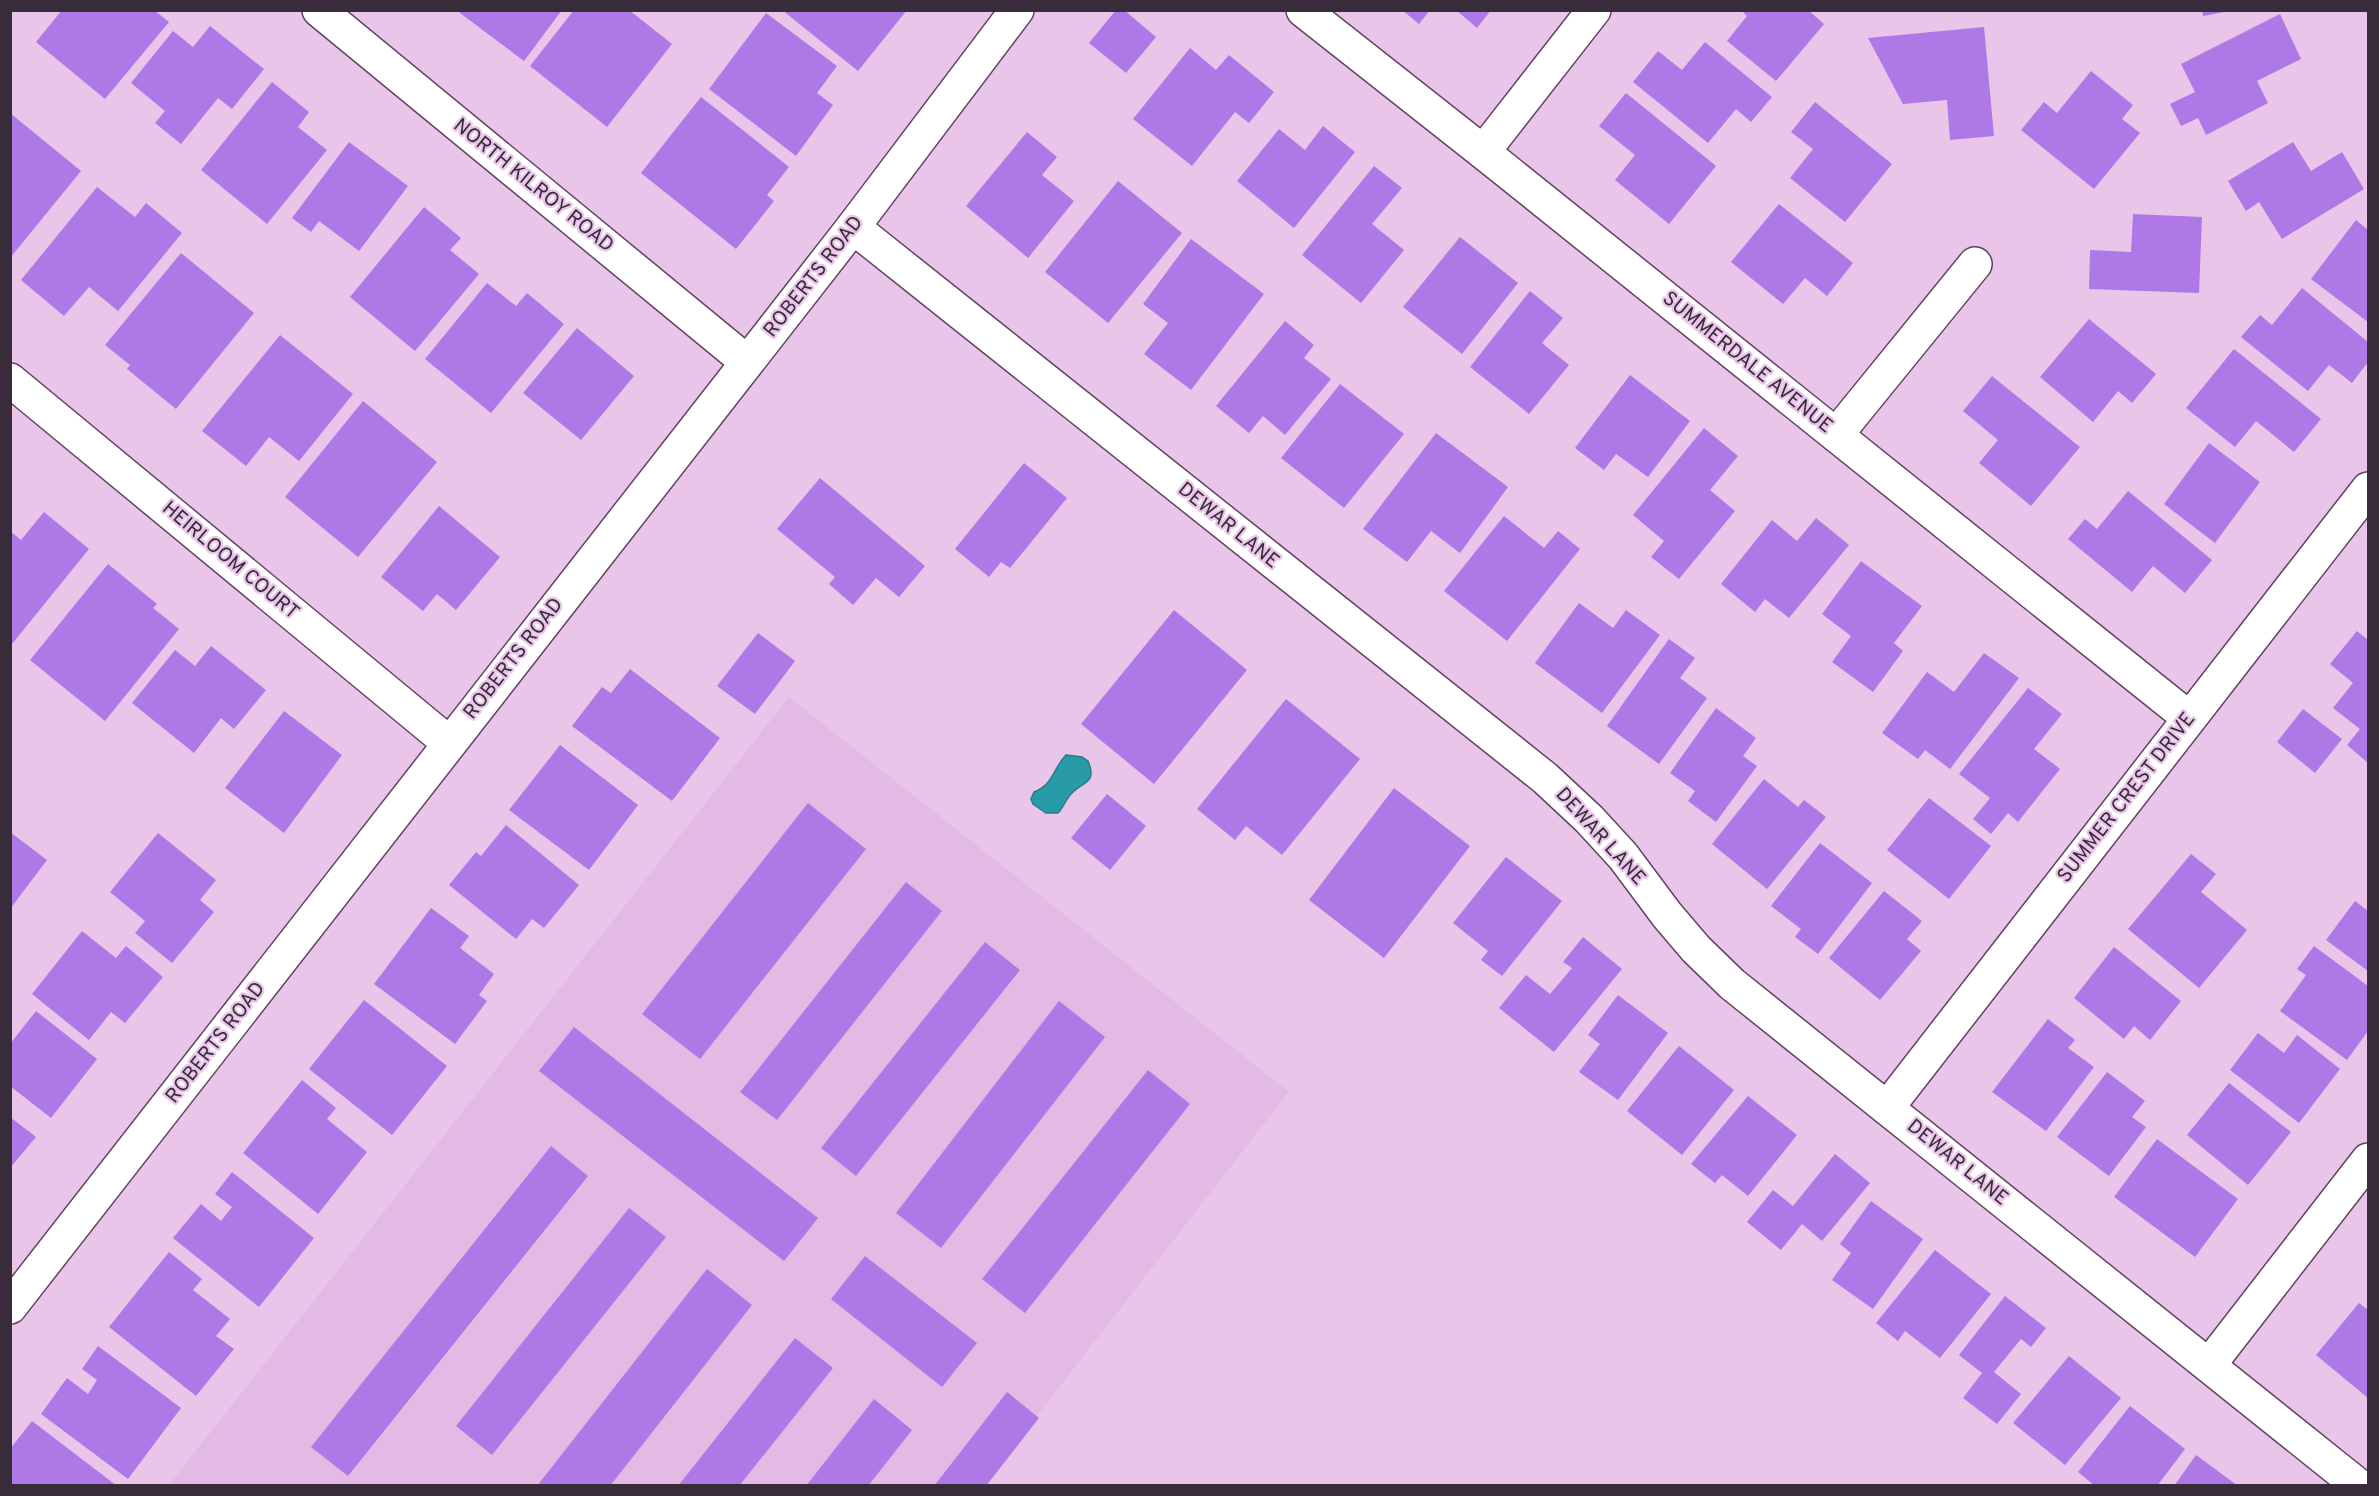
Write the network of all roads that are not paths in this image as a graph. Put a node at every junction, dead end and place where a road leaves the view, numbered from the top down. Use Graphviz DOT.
graph roads {
  1 [pos="319,10"];
  2 [pos="1017,10"];
  3 [pos="1303,10"];
  4 [pos="1594,10"];
  5 [pos="1483,152"];
  6 [pos="853,227"];
  7 [pos="1975,264"];
  8 [pos="747,362"];
  9 [pos="10,380"];
  10 [pos="1836,435"];
  11 [pos="2368,489"];
  12 [pos="2189,718"];
  13 [pos="449,743"];
  14 [pos="1887,1108"];
  15 [pos="2368,1160"];
  16 [pos="10,1307"];
  17 [pos="2209,1365"];
  18 [pos="2359,1485"];
  1 -- 8 [label="street, NORTH KILROY ROAD"];
  2 -- 6 [label="street, ROBERTS ROAD"];
  3 -- 5 [label="street, SUMMERDALE AVENUE"];
  4 -- 5 [label="street"];
  5 -- 10 [label="street, SUMMERDALE AVENUE"];
  6 -- 8 [label="street, ROBERTS ROAD"];
  6 -- 14 [label="street, DEWAR LANE"];
  7 -- 10 [label="street"];
  8 -- 13 [label="street, ROBERTS ROAD"];
  9 -- 13 [label="street, HEIRLOOM COURT"];
  10 -- 12 [label="street, SUMMERDALE AVENUE"];
  11 -- 12 [label="street, SUMMER CREST DRIVE"];
  12 -- 14 [label="street, SUMMER CREST DRIVE"];
  13 -- 16 [label="street, ROBERTS ROAD"];
  14 -- 17 [label="street, DEWAR LANE"];
  15 -- 17 [label="street"];
  17 -- 18 [label="street, DEWAR LANE"];
}
